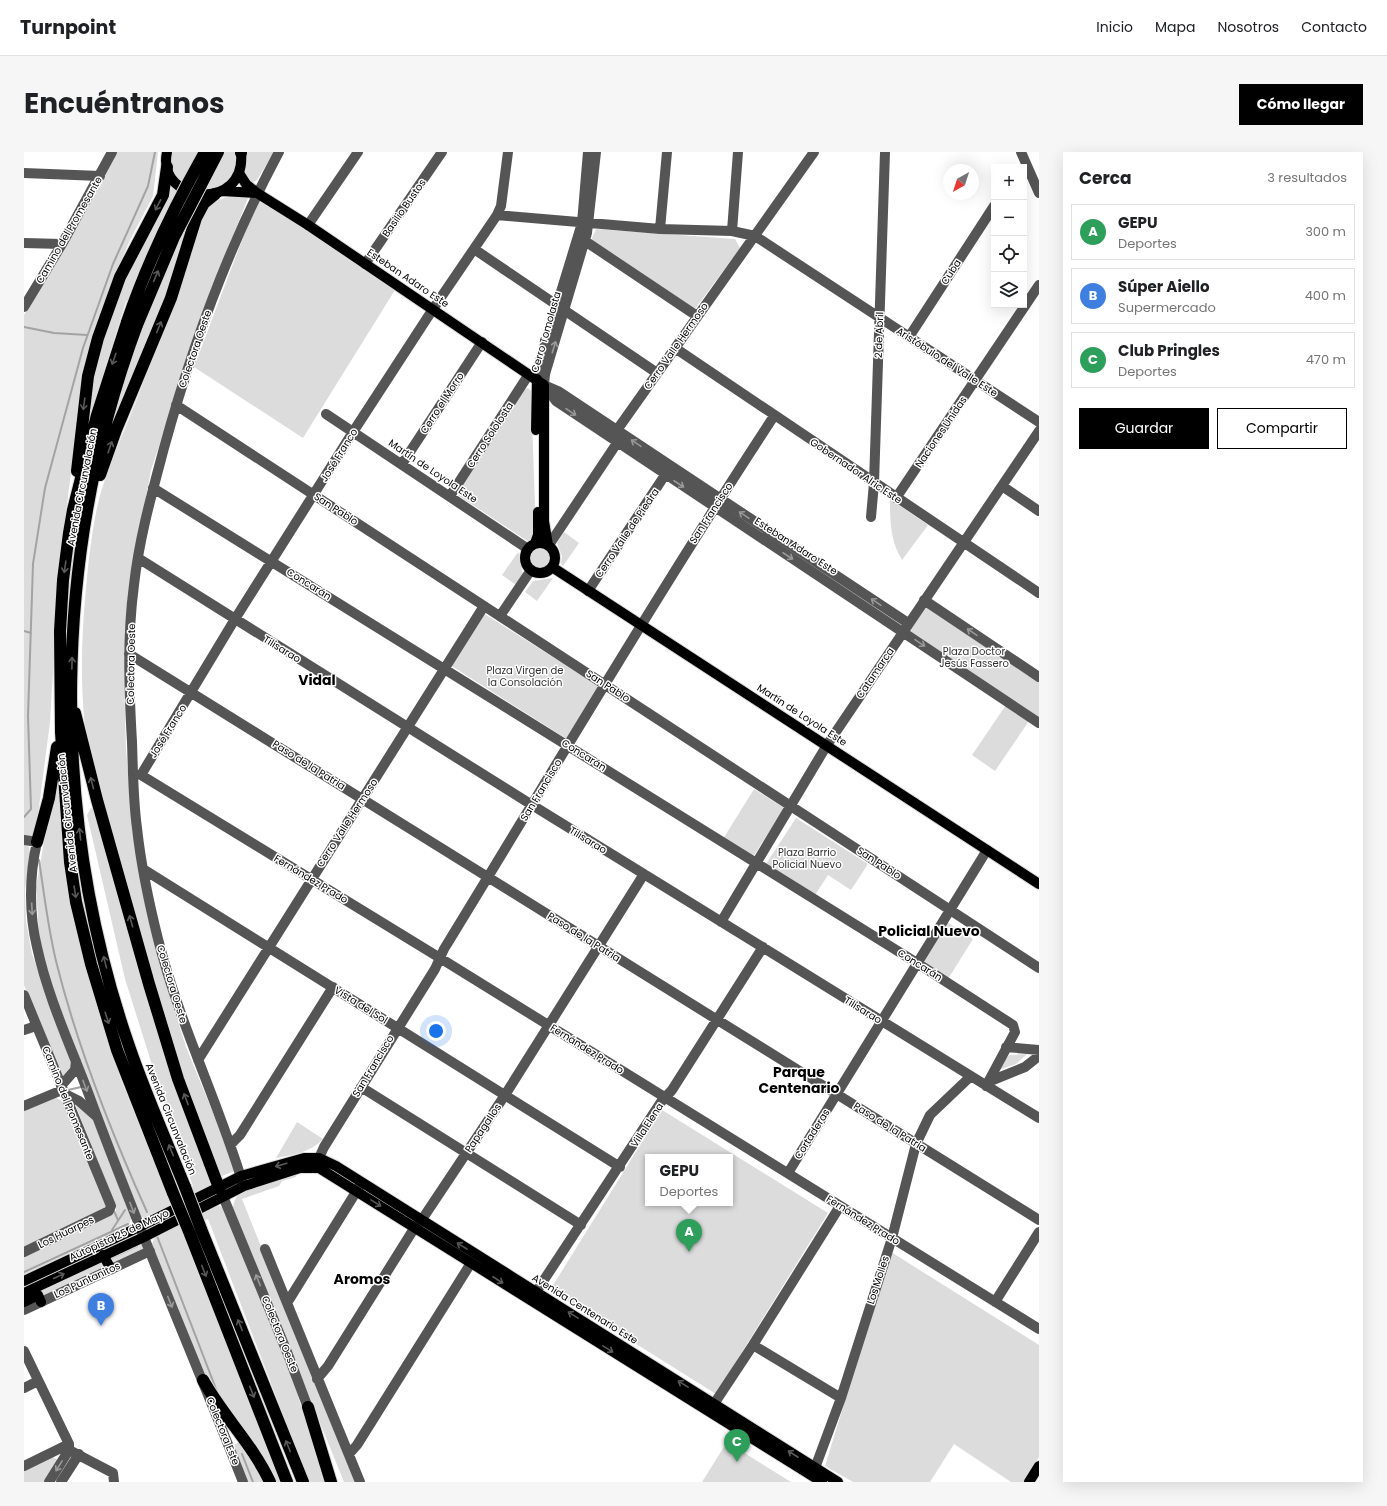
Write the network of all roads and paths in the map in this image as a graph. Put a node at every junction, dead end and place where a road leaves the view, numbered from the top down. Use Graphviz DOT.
graph roads {
  1 [pos="112,152"];
  2 [pos="167,152"];
  3 [pos="205,152"];
  4 [pos="218,152"];
  5 [pos="241,152"];
  6 [pos="279,152"];
  7 [pos="358,152"];
  8 [pos="442,152"];
  9 [pos="508,152"];
  10 [pos="588,152"];
  11 [pos="596,152"];
  12 [pos="667,152"];
  13 [pos="738,152"];
  14 [pos="814,152"];
  15 [pos="885,152"];
  16 [pos="1024,158"];
  17 [pos="167,167"];
  18 [pos="24,173"];
  19 [pos="239,173"];
  20 [pos="100,176"];
  21 [pos="219,193"];
  22 [pos="257,193"];
  23 [pos="1039,193"];
  24 [pos="991,211"];
  25 [pos="497,215"];
  26 [pos="585,223"];
  27 [pos="308,225"];
  28 [pos="660,229"];
  29 [pos="732,231"];
  30 [pos="755,236"];
  31 [pos="582,239"];
  32 [pos="24,243"];
  33 [pos="62,244"];
  34 [pos="474,249"];
  35 [pos="365,264"];
  36 [pos="1039,285"];
  37 [pos="24,307"];
  38 [pos="433,309"];
  39 [pos="561,309"];
  40 [pos="697,316"];
  41 [pos="879,318"];
  42 [pos="132,323"];
  43 [pos="909,337"];
  44 [pos="482,342"];
  45 [pos="675,348"];
  46 [pos="657,373"];
  47 [pos="537,379"];
  48 [pos="975,381"];
  49 [pos="176,405"];
  50 [pos="326,414"];
  51 [pos="774,416"];
  52 [pos="1039,422"];
  53 [pos="617,430"];
  54 [pos="1039,430"];
  55 [pos="353,432"];
  56 [pos="617,443"];
  57 [pos="402,464"];
  58 [pos="665,475"];
  59 [pos="874,483"];
  60 [pos="1002,486"];
  61 [pos="153,488"];
  62 [pos="314,494"];
  63 [pos="450,496"];
  64 [pos="720,498"];
  65 [pos="896,498"];
  66 [pos="714,507"];
  67 [pos="73,510"];
  68 [pos="88,510"];
  69 [pos="1039,510"];
  70 [pos="871,517"];
  71 [pos="963,543"];
  72 [pos="548,545"];
  73 [pos="531,546"];
  74 [pos="138,558"];
  75 [pos="271,561"];
  76 [pos="552,567"];
  77 [pos="531,570"];
  78 [pos="588,591"];
  79 [pos="1039,593"];
  80 [pos="924,600"];
  81 [pos="484,606"];
  82 [pos="500,616"];
  83 [pos="235,619"];
  84 [pos="640,624"];
  85 [pos="906,627"];
  86 [pos="129,654"];
  87 [pos="444,669"];
  88 [pos="1039,677"];
  89 [pos="59,684"];
  90 [pos="606,685"];
  91 [pos="71,690"];
  92 [pos="192,693"];
  93 [pos="1039,723"];
  94 [pos="408,727"];
  95 [pos="827,745"];
  96 [pos="568,746"];
  97 [pos="137,774"];
  98 [pos="364,798"];
  99 [pos="532,805"];
  100 [pos="791,806"];
  101 [pos="24,840"];
  102 [pos="37,842"];
  103 [pos="987,850"];
  104 [pos="756,863"];
  105 [pos="143,869"];
  106 [pos="644,874"];
  107 [pos="488,877"];
  108 [pos="311,879"];
  109 [pos="1039,884"];
  110 [pos="950,910"];
  111 [pos="721,922"];
  112 [pos="269,946"];
  113 [pos="599,946"];
  114 [pos="762,947"];
  115 [pos="440,958"];
  116 [pos="917,963"];
  117 [pos="1039,968"];
  118 [pos="333,987"];
  119 [pos="24,995"];
  120 [pos="717,1019"];
  121 [pos="882,1021"];
  122 [pos="548,1025"];
  123 [pos="36,1026"];
  124 [pos="397,1027"];
  125 [pos="24,1030"];
  126 [pos="1006,1047"];
  127 [pos="1039,1050"];
  128 [pos="1039,1056"];
  129 [pos="75,1059"];
  130 [pos="198,1060"];
  131 [pos="971,1076"];
  132 [pos="987,1084"];
  133 [pos="361,1088"];
  134 [pos="62,1090"];
  135 [pos="837,1094"];
  136 [pos="505,1095"];
  137 [pos="665,1098"];
  138 [pos="24,1106"];
  139 [pos="97,1117"];
  140 [pos="1039,1118"];
  141 [pos="916,1144"];
  142 [pos="230,1145"];
  143 [pos="466,1153"];
  144 [pos="319,1163"];
  145 [pos="620,1167"];
  146 [pos="788,1173"];
  147 [pos="242,1181"];
  148 [pos="359,1187"];
  149 [pos="222,1193"];
  150 [pos="840,1206"];
  151 [pos="109,1211"];
  152 [pos="1039,1220"];
  153 [pos="418,1224"];
  154 [pos="581,1225"];
  155 [pos="139,1227"];
  156 [pos="1039,1232"];
  157 [pos="144,1237"];
  158 [pos="892,1238"];
  159 [pos="265,1249"];
  160 [pos="150,1251"];
  161 [pos="24,1252"];
  162 [pos="103,1255"];
  163 [pos="471,1262"];
  164 [pos="111,1269"];
  165 [pos="24,1281"];
  166 [pos="536,1292"];
  167 [pos="24,1293"];
  168 [pos="528,1299"];
  169 [pos="24,1302"];
  170 [pos="41,1302"];
  171 [pos="995,1302"];
  172 [pos="287,1303"];
  173 [pos="24,1310"];
  174 [pos="1039,1329"];
  175 [pos="753,1345"];
  176 [pos="24,1351"];
  177 [pos="317,1379"];
  178 [pos="202,1380"];
  179 [pos="38,1381"];
  180 [pos="24,1388"];
  181 [pos="841,1398"];
  182 [pos="308,1407"];
  183 [pos="711,1407"];
  184 [pos="72,1449"];
  185 [pos="349,1454"];
  186 [pos="24,1466"];
  187 [pos="1039,1466"];
  188 [pos="813,1472"];
  189 [pos="49,1482"];
  190 [pos="61,1482"];
  191 [pos="114,1482"];
  192 [pos="243,1482"];
  193 [pos="270,1482"];
  194 [pos="287,1482"];
  195 [pos="303,1482"];
  196 [pos="330,1482"];
  197 [pos="337,1482"];
  198 [pos="360,1482"];
  199 [pos="822,1482"];
  200 [pos="838,1482"];
  201 [pos="1029,1482"];
  1 -- 20 [label="street, Camino del Promesante"];
  2 -- 17 [label="main road"];
  3 -- 42 [label="highway, Avenida Circunvalación, bridge"];
  42 -- 4 [label="highway, Avenida Circunvalación, one-way, bridge"];
  5 -- 19 [label="main road"];
  6 -- 22 [label="street, Colectora Oeste"];
  7 -- 27 [label="street"];
  8 -- 35 [label="street, Basilio Bustos"];
  9 -- 25 [label="street, José Franco"];
  10 -- 26 [label="street, Cerro Tomolasta"];
  11 -- 26 [label="street, Cerro Tomolasta"];
  12 -- 28 [label="street"];
  13 -- 29 [label="street"];
  14 -- 30 [label="street, Cerro Valle Hermoso"];
  15 -- 41 [label="street, 2 de Abril"];
  16 -- 23 [label="street"];
  17 -- 21 [label="main road"];
  17 -- 67 [label="highway, one-way"];
  18 -- 20 [label="street"];
  19 -- 21 [label="main road"];
  19 -- 22 [label="main road, Esteban Adaro Este"];
  20 -- 33 [label="street, Camino del Promesante"];
  21 -- 22 [label="main road"];
  68 -- 21 [label="highway, one-way"];
  22 -- 27 [label="main road, Esteban Adaro Este"];
  22 -- 49 [label="street, Colectora Oeste"];
  24 -- 43 [label="street, Cuba"];
  25 -- 26 [label="street"];
  25 -- 34 [label="street, José Franco"];
  26 -- 28 [label="street"];
  26 -- 31 [label="street, Cerro Tomolasta"];
  27 -- 35 [label="main road, Esteban Adaro Este"];
  28 -- 29 [label="street"];
  29 -- 30 [label="street"];
  30 -- 40 [label="street, Cerro Valle Hermoso"];
  30 -- 41 [label="street, Aristóbulo del Valle Este"];
  31 -- 39 [label="street, Cerro Tomolasta"];
  31 -- 40 [label="street"];
  32 -- 33 [label="street"];
  33 -- 37 [label="street, Camino del Promesante"];
  34 -- 38 [label="street, José Franco"];
  34 -- 39 [label="street"];
  35 -- 38 [label="main road, Esteban Adaro Este"];
  36 -- 48 [label="street, Naciones Unidas"];
  38 -- 44 [label="main road, Esteban Adaro Este"];
  38 -- 55 [label="street, José Franco"];
  39 -- 46 [label="street"];
  39 -- 47 [label="street, Cerro Tomolasta"];
  40 -- 45 [label="street, Cerro Valle Hermoso"];
  41 -- 43 [label="street, Aristóbulo del Valle Este"];
  41 -- 59 [label="street, 2 de Abril"];
  42 -- 67 [label="highway, Avenida Circunvalación, one-way"];
  42 -- 68 [label="highway, Avenida Circunvalación"];
  43 -- 48 [label="street, Aristóbulo del Valle Este"];
  44 -- 47 [label="main road, Esteban Adaro Este"];
  44 -- 57 [label="street, Cerro el Morro"];
  45 -- 46 [label="street, Cerro Valle Hermoso"];
  45 -- 51 [label="street, Gobernador Alric Este"];
  46 -- 53 [label="street, Cerro Valle Hermoso"];
  47 -- 53 [label="street, Esteban Adaro Este"];
  47 -- 56 [label="street, Esteban Adaro Este, one-way"];
  47 -- 63 [label="street, Cerro Sololosta"];
  47 -- 72 [label="main road, Cerro Tomolasta"];
  47 -- 73 [label="main road, Cerro Tomolasta"];
  48 -- 52 [label="street, Aristóbulo del Valle Este"];
  48 -- 65 [label="street, Naciones Unidas"];
  49 -- 61 [label="street, Colectora Oeste"];
  49 -- 62 [label="street, San Pablo"];
  50 -- 55 [label="street, Martín de Loyola Este"];
  51 -- 59 [label="street, Gobernador Alric Este"];
  51 -- 64 [label="street, San Francisco"];
  53 -- 56 [label="street"];
  64 -- 53 [label="street, Esteban Adaro Este, one-way"];
  54 -- 60 [label="street, Catamarca"];
  55 -- 57 [label="street, Martín de Loyola Este"];
  55 -- 62 [label="street, José Franco"];
  56 -- 58 [label="street, Esteban Adaro Este"];
  56 -- 72 [label="street"];
  57 -- 63 [label="street, Martín de Loyola Este"];
  58 -- 66 [label="street, Esteban Adaro Este, one-way"];
  58 -- 78 [label="street, Cerro Valle de Piedra"];
  59 -- 65 [label="street, Gobernador Alric Este"];
  59 -- 70 [label="street, 2 de Abril"];
  60 -- 69 [label="street"];
  60 -- 71 [label="street, Catamarca"];
  61 -- 74 [label="street, Colectora Oeste"];
  61 -- 75 [label="street, Concarán"];
  62 -- 75 [label="street, José Franco"];
  62 -- 81 [label="street, San Pablo"];
  63 -- 73 [label="street, Martín de Loyola Este"];
  64 -- 66 [label="street, San Francisco"];
  85 -- 64 [label="street, Esteban Adaro Este, one-way"];
  65 -- 71 [label="street, Gobernador Alric Este"];
  66 -- 84 [label="street, San Francisco"];
  66 -- 85 [label="street, Esteban Adaro Este, one-way"];
  67 -- 89 [label="highway, Avenida Circunvalación, one-way"];
  91 -- 68 [label="highway, Avenida Circunvalación, one-way"];
  71 -- 79 [label="street, Gobernador Alric Este"];
  71 -- 80 [label="street, Catamarca"];
  72 -- 73 [label="main road"];
  72 -- 76 [label="main road"];
  73 -- 77 [label="main road"];
  74 -- 83 [label="street, Tilisarao"];
  74 -- 86 [label="street, Colectora Oeste"];
  75 -- 83 [label="street, José Franco"];
  75 -- 87 [label="street, Concarán"];
  76 -- 77 [label="main road"];
  76 -- 78 [label="main road, Martín de Loyola Este"];
  77 -- 82 [label="street"];
  78 -- 84 [label="main road, Martín de Loyola Este"];
  80 -- 85 [label="street, Catamarca"];
  88 -- 80 [label="street, one-way"];
  81 -- 82 [label="street, San Pablo"];
  81 -- 87 [label="street, Cerro Valle Hermoso"];
  82 -- 90 [label="street, San Pablo"];
  83 -- 92 [label="street, José Franco"];
  83 -- 94 [label="street, Tilisarao"];
  84 -- 90 [label="street, San Francisco"];
  84 -- 95 [label="main road, Martín de Loyola Este"];
  85 -- 93 [label="street, Esteban Adaro Este, one-way"];
  85 -- 95 [label="street, Catamarca"];
  86 -- 92 [label="street, Paso de la Patria"];
  86 -- 97 [label="street, Colectora Oeste"];
  87 -- 94 [label="street, Cerro Valle Hermoso"];
  87 -- 96 [label="street, Concarán"];
  89 -- 102 [label="highway"];
  89 -- 194 [label="highway, Avenida Circunvalación, one-way, bridge"];
  90 -- 96 [label="street, San Francisco"];
  90 -- 100 [label="street, San Pablo"];
  149 -- 91 [label="highway, one-way"];
  195 -- 91 [label="highway, Avenida Circunvalación, one-way, bridge"];
  92 -- 97 [label="street, José Franco"];
  92 -- 98 [label="street, Paso de la Patria"];
  94 -- 98 [label="street, Cerro Valle Hermoso"];
  94 -- 99 [label="street, Tilisarao"];
  95 -- 100 [label="street, Catamarca"];
  95 -- 103 [label="main road, Martín de Loyola Este"];
  96 -- 99 [label="street, San Francisco"];
  96 -- 104 [label="street, Concarán"];
  97 -- 105 [label="street, Colectora Oeste"];
  97 -- 108 [label="street, Fernández Prado"];
  98 -- 107 [label="street, Paso de la Patria"];
  98 -- 108 [label="street, Cerro Valle Hermoso"];
  99 -- 106 [label="street, Tilisarao"];
  99 -- 107 [label="street, San Francisco"];
  100 -- 104 [label="street, Catamarca"];
  100 -- 110 [label="street, San Pablo"];
  101 -- 102 [label="street"];
  102 -- 129 [label="street, Colectora Este, one-way"];
  103 -- 109 [label="main road, Martín de Loyola Este"];
  103 -- 110 [label="street, Cortaderas"];
  104 -- 111 [label="street, Catamarca"];
  104 -- 116 [label="street, Concarán"];
  105 -- 112 [label="street, Vista del Sol"];
  105 -- 130 [label="street, Colectora Oeste"];
  106 -- 111 [label="street, Tilisarao"];
  106 -- 113 [label="street, Papagallos"];
  107 -- 113 [label="street, Paso de la Patria"];
  107 -- 115 [label="street, San Francisco"];
  108 -- 112 [label="street, Cerro Valle Hermoso"];
  108 -- 115 [label="street, Fernández Prado"];
  110 -- 116 [label="street, Cortaderas"];
  110 -- 117 [label="street, San Pablo"];
  111 -- 114 [label="street, Tilisarao"];
  112 -- 118 [label="street, Vista del Sol"];
  112 -- 130 [label="street, Cerro Valle Hermoso"];
  113 -- 120 [label="street, Paso de la Patria"];
  113 -- 122 [label="street, Papagallos"];
  114 -- 120 [label="street, Villa Elena"];
  114 -- 121 [label="street, Tilisarao"];
  115 -- 122 [label="street, Fernández Prado"];
  115 -- 124 [label="street, San Francisco"];
  116 -- 121 [label="street, Cortaderas"];
  116 -- 126 [label="street, Concarán"];
  118 -- 124 [label="street, Vista del Sol"];
  118 -- 142 [label="street"];
  119 -- 123 [label="street, Camino del Promesante"];
  120 -- 135 [label="street, Paso de la Patria"];
  120 -- 137 [label="street, Villa Elena"];
  121 -- 131 [label="street, Tilisarao"];
  121 -- 135 [label="street, Cortaderas"];
  122 -- 136 [label="street, Papagallos"];
  122 -- 137 [label="street, Fernández Prado"];
  123 -- 125 [label="street"];
  123 -- 134 [label="street, Camino del Promesante"];
  124 -- 133 [label="street, San Francisco"];
  124 -- 136 [label="street, Vista del Sol"];
  126 -- 127 [label="street"];
  126 -- 132 [label="street"];
  128 -- 132 [label="street"];
  129 -- 134 [label="street"];
  129 -- 139 [label="street, Colectora Este, one-way"];
  130 -- 142 [label="street, Colectora Oeste"];
  131 -- 132 [label="street, Tilisarao"];
  131 -- 141 [label="street, Los Molles"];
  132 -- 140 [label="street, Tilisarao"];
  133 -- 143 [label="street"];
  133 -- 144 [label="street, San Francisco"];
  134 -- 138 [label="street"];
  134 -- 139 [label="street"];
  134 -- 151 [label="street, Camino del Promesante"];
  135 -- 141 [label="street, Paso de la Patria"];
  135 -- 146 [label="street, Cortaderas"];
  136 -- 143 [label="street, Papagallos"];
  136 -- 145 [label="street, Vista del Sol"];
  137 -- 145 [label="street, Villa Elena"];
  137 -- 146 [label="street, Fernández Prado"];
  139 -- 155 [label="street, Colectora Este, one-way"];
  141 -- 152 [label="street, Paso de la Patria"];
  141 -- 158 [label="street, Los Molles"];
  142 -- 147 [label="street, Colectora Oeste"];
  143 -- 153 [label="street, Papagallos"];
  143 -- 154 [label="street"];
  144 -- 147 [label="main road"];
  144 -- 148 [label="main road, Avenida Centenario Este"];
  145 -- 154 [label="street, Villa Elena"];
  146 -- 150 [label="street, Fernández Prado"];
  147 -- 149 [label="main road"];
  148 -- 153 [label="main road, Avenida Centenario Este"];
  148 -- 172 [label="street"];
  149 -- 155 [label="main road, Autopista 25 de Mayo"];
  149 -- 157 [label="main road, Autopista 25 de Mayo"];
  182 -- 149 [label="street, Colectora Oeste, one-way"];
  150 -- 158 [label="street, Fernández Prado"];
  150 -- 175 [label="street"];
  151 -- 161 [label="street, Los Huarpes"];
  153 -- 163 [label="main road, Avenida Centenario Este"];
  166 -- 153 [label="main road, Avenida Centenario Este, one-way"];
  153 -- 177 [label="street, Papagallos"];
  154 -- 166 [label="street, Villa Elena"];
  155 -- 157 [label="street, Colectora Este"];
  155 -- 165 [label="main road, Autopista 25 de Mayo"];
  156 -- 171 [label="street"];
  157 -- 160 [label="street, Colectora Este"];
  157 -- 162 [label="main road, Autopista 25 de Mayo"];
  158 -- 171 [label="street, Fernández Prado"];
  158 -- 181 [label="street, Los Molles"];
  159 -- 172 [label="street"];
  160 -- 164 [label="street, Los Puntanitos"];
  160 -- 178 [label="street, Colectora Este, one-way"];
  162 -- 164 [label="main road"];
  167 -- 162 [label="main road, Autopista 25 de Mayo, one-way"];
  163 -- 168 [label="main road, Avenida Centenario Este, one-way"];
  163 -- 185 [label="street"];
  164 -- 170 [label="street, Los Puntanitos"];
  166 -- 168 [label="street, Villa Elena"];
  183 -- 166 [label="main road, Avenida Centenario Este, one-way"];
  168 -- 183 [label="main road, Avenida Centenario Este, one-way"];
  169 -- 170 [label="main road"];
  170 -- 173 [label="street, Los Puntanitos"];
  171 -- 174 [label="street, Fernández Prado"];
  172 -- 177 [label="street"];
  175 -- 181 [label="street"];
  175 -- 183 [label="street"];
  176 -- 179 [label="street"];
  177 -- 185 [label="street"];
  178 -- 192 [label="street, Colectora Este"];
  178 -- 193 [label="highway"];
  179 -- 180 [label="street"];
  179 -- 184 [label="street"];
  181 -- 188 [label="street, Los Molles"];
  182 -- 196 [label="highway"];
  182 -- 197 [label="street, Colectora Oeste"];
  183 -- 188 [label="main road, Avenida Centenario Este"];
  184 -- 186 [label="street"];
  184 -- 189 [label="street, one-way"];
  184 -- 190 [label="street"];
  184 -- 191 [label="street"];
  185 -- 198 [label="street"];
  187 -- 201 [label="main road"];
  188 -- 199 [label="main road, Avenida Centenario Este"];
  188 -- 200 [label="main road, Avenida Centenario Este"];
}
